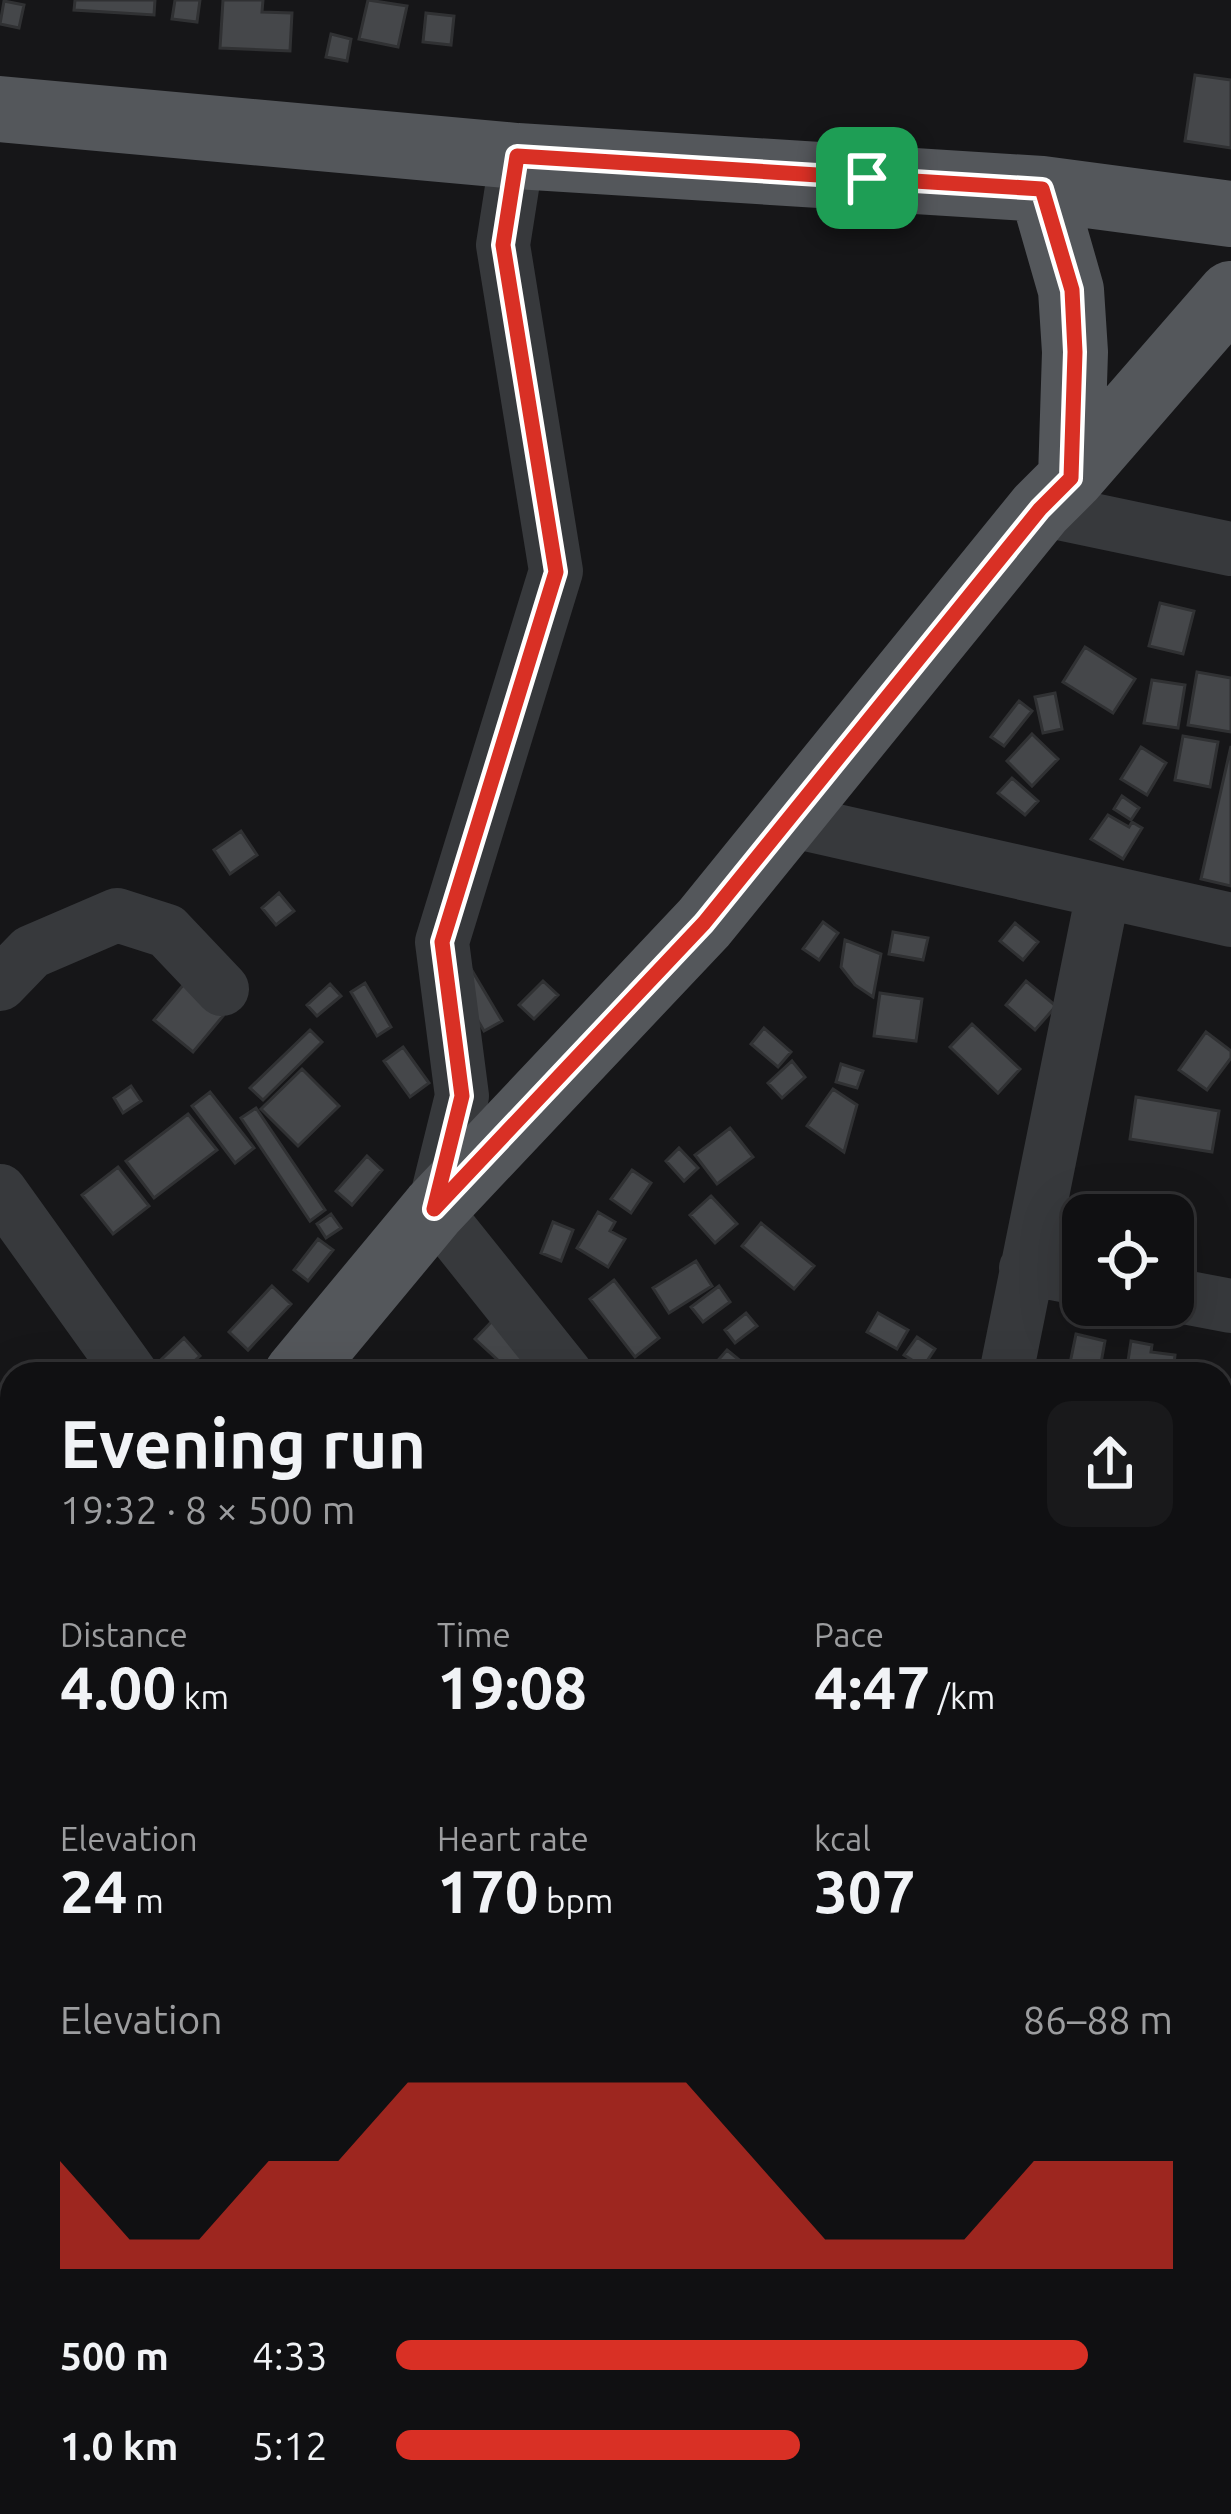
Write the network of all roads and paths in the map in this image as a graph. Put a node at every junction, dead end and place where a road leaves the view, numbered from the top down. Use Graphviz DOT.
graph roads {
  1 [pos="0,109"];
  2 [pos="517,156"];
  3 [pos="1042,189"];
  4 [pos="1231,214"];
  5 [pos="1231,294"];
  6 [pos="1056,494"];
  7 [pos="1231,549"];
  8 [pos="788,820"];
  9 [pos="1103,892"];
  10 [pos="1231,920"];
  11 [pos="0,984"];
  12 [pos="222,989"];
  13 [pos="0,1191"];
  14 [pos="434,1209"];
  15 [pos="1025,1268"];
  16 [pos="1062,1275"];
  17 [pos="1194,1299"];
  18 [pos="1231,1306"];
  19 [pos="122,1362"];
  20 [pos="307,1362"];
  21 [pos="556,1362"];
  22 [pos="1008,1362"];
  1 -- 2 [label="main road"];
  2 -- 3 [label="main road"];
  2 -- 14 [label="street"];
  3 -- 4 [label="main road"];
  3 -- 6 [label="main road"];
  5 -- 6 [label="main road"];
  6 -- 7 [label="street"];
  6 -- 8 [label="main road"];
  8 -- 9 [label="street"];
  8 -- 14 [label="main road"];
  9 -- 10 [label="street"];
  9 -- 15 [label="street"];
  11 -- 12 [label="street"];
  13 -- 19 [label="street"];
  14 -- 20 [label="main road"];
  14 -- 21 [label="street"];
  15 -- 16 [label="street"];
  15 -- 22 [label="street"];
  17 -- 18 [label="street"];
}
